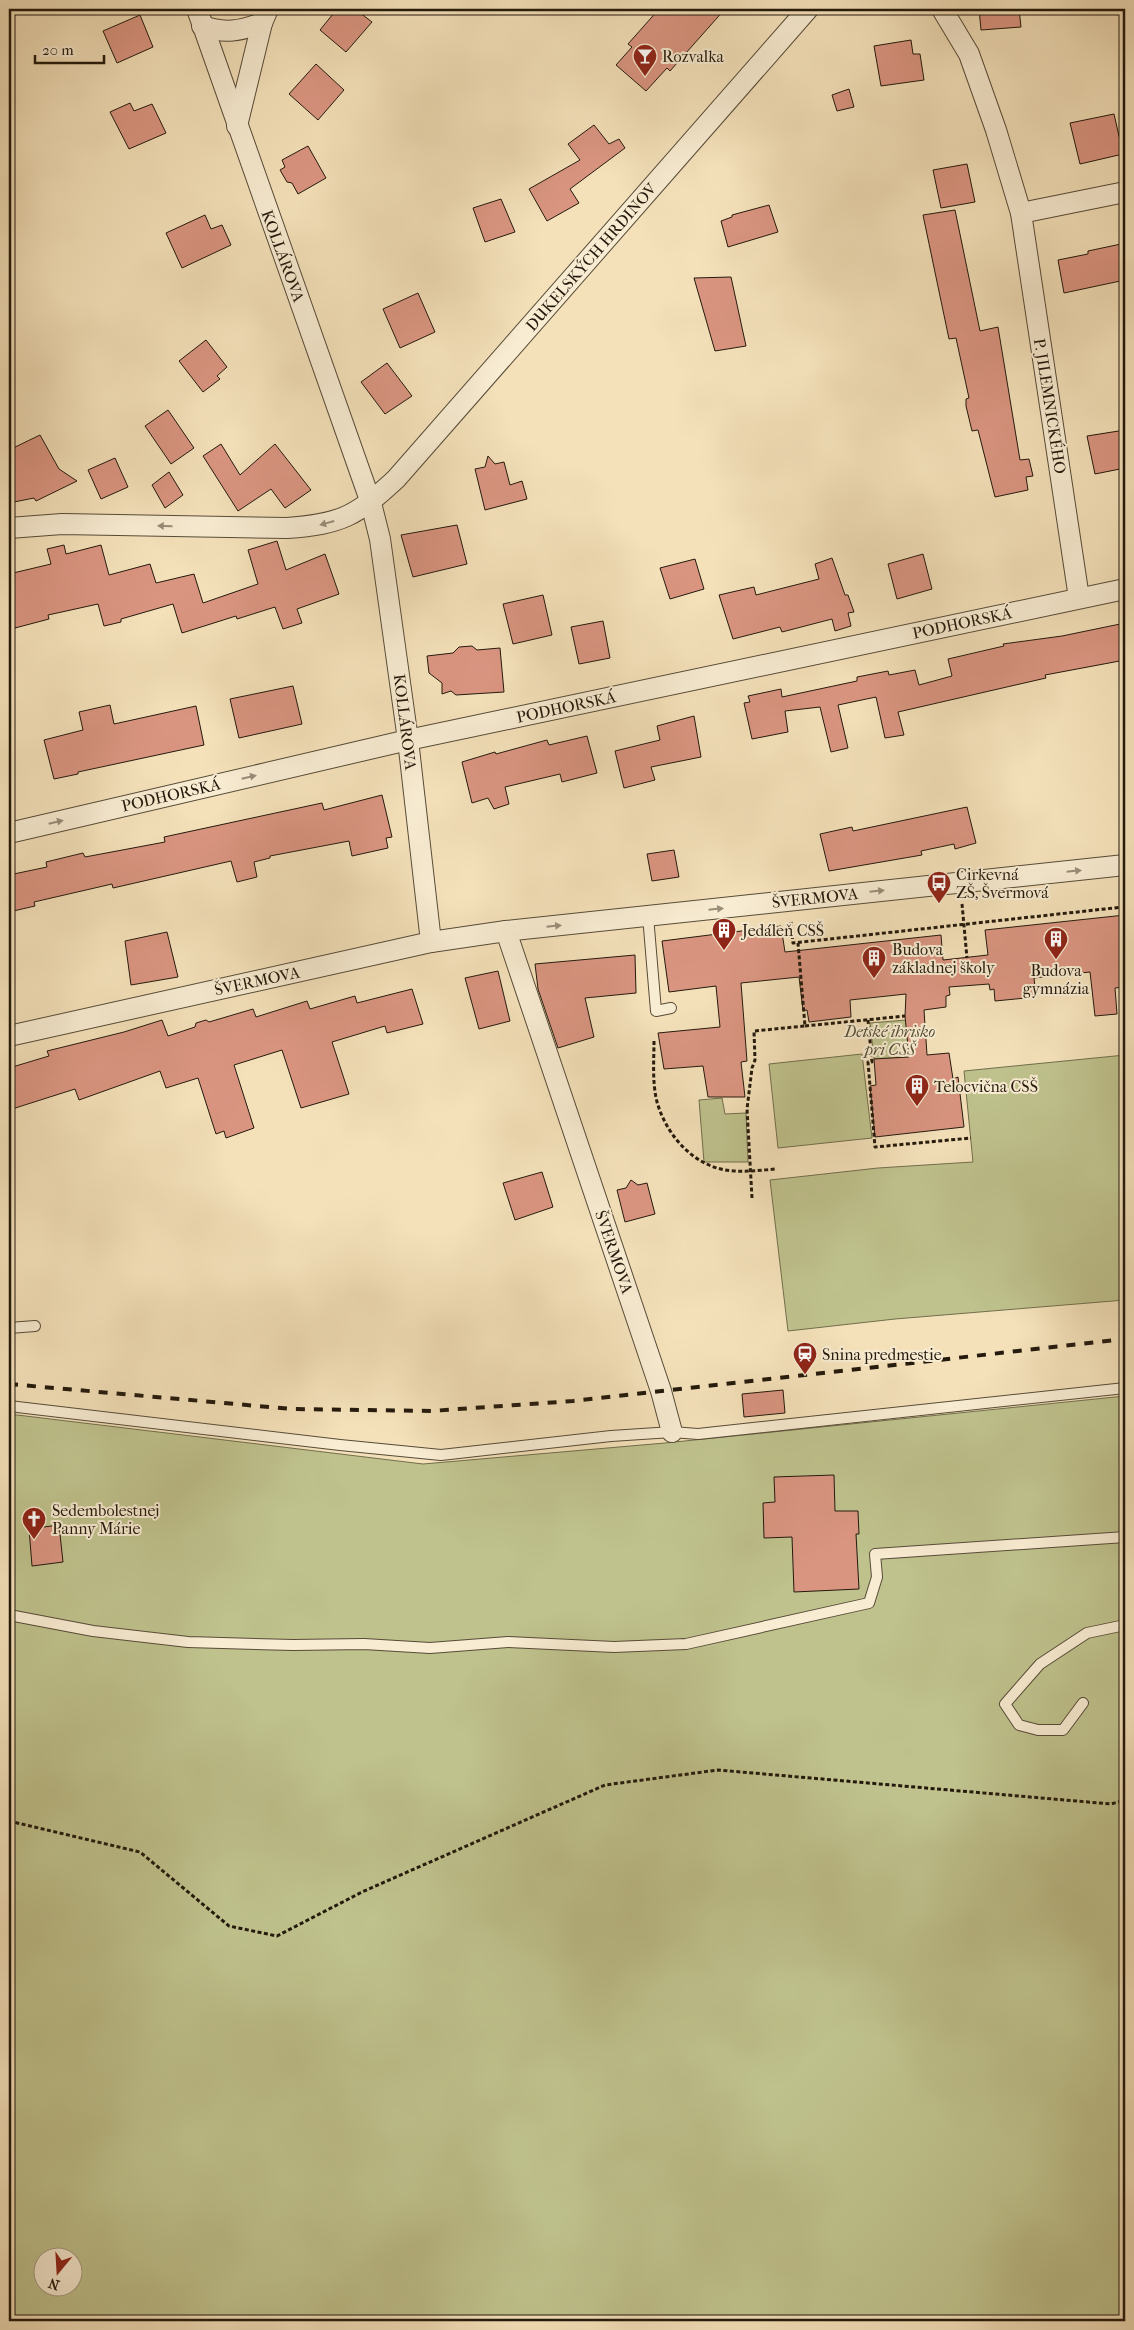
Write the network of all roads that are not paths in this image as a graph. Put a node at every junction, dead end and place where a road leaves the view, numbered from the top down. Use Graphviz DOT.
graph roads {
  1 [pos="808,9"];
  2 [pos="942,9"];
  3 [pos="265,16"];
  4 [pos="200,17"];
  5 [pos="237,126"];
  6 [pos="1125,192"];
  7 [pos="1021,214"];
  8 [pos="371,503"];
  9 [pos="9,528"];
  10 [pos="1125,589"];
  11 [pos="1079,598"];
  12 [pos="408,740"];
  13 [pos="9,833"];
  14 [pos="1125,865"];
  15 [pos="648,916"];
  16 [pos="506,931"];
  17 [pos="431,942"];
  18 [pos="671,1008"];
  19 [pos="9,1036"];
  20 [pos="35,1326"];
  21 [pos="9,1328"];
  22 [pos="1125,1388"];
  23 [pos="9,1406"];
  24 [pos="672,1432"];
  25 [pos="1125,1537"];
  26 [pos="9,1615"];
  27 [pos="1125,1625"];
  28 [pos="1083,1704"];
  1 -- 8 [label="street, DUKELSKÝCH HRDINOV"];
  2 -- 7 [label="street, P. JILEMNICKÉHO"];
  3 -- 4 [label="street"];
  3 -- 5 [label="street"];
  4 -- 5 [label="street, KOLLÁROVA"];
  5 -- 8 [label="street, KOLLÁROVA"];
  6 -- 7 [label="street"];
  7 -- 11 [label="street, P. JILEMNICKÉHO"];
  8 -- 9 [label="street, one-way"];
  8 -- 12 [label="street, KOLLÁROVA"];
  10 -- 11 [label="street, PODHORSKÁ"];
  11 -- 12 [label="street, PODHORSKÁ"];
  13 -- 12 [label="street, PODHORSKÁ, one-way"];
  12 -- 17 [label="street, KOLLÁROVA"];
  15 -- 14 [label="street, ŠVERMOVA, one-way"];
  16 -- 15 [label="street, ŠVERMOVA, one-way"];
  15 -- 18 [label="lane"];
  16 -- 17 [label="street, ŠVERMOVA"];
  16 -- 24 [label="street, ŠVERMOVA"];
  17 -- 19 [label="street, ŠVERMOVA"];
  20 -- 21 [label="lane"];
  22 -- 24 [label="lane"];
  23 -- 24 [label="lane"];
  25 -- 26 [label="lane"];
  27 -- 28 [label="lane"];
}
